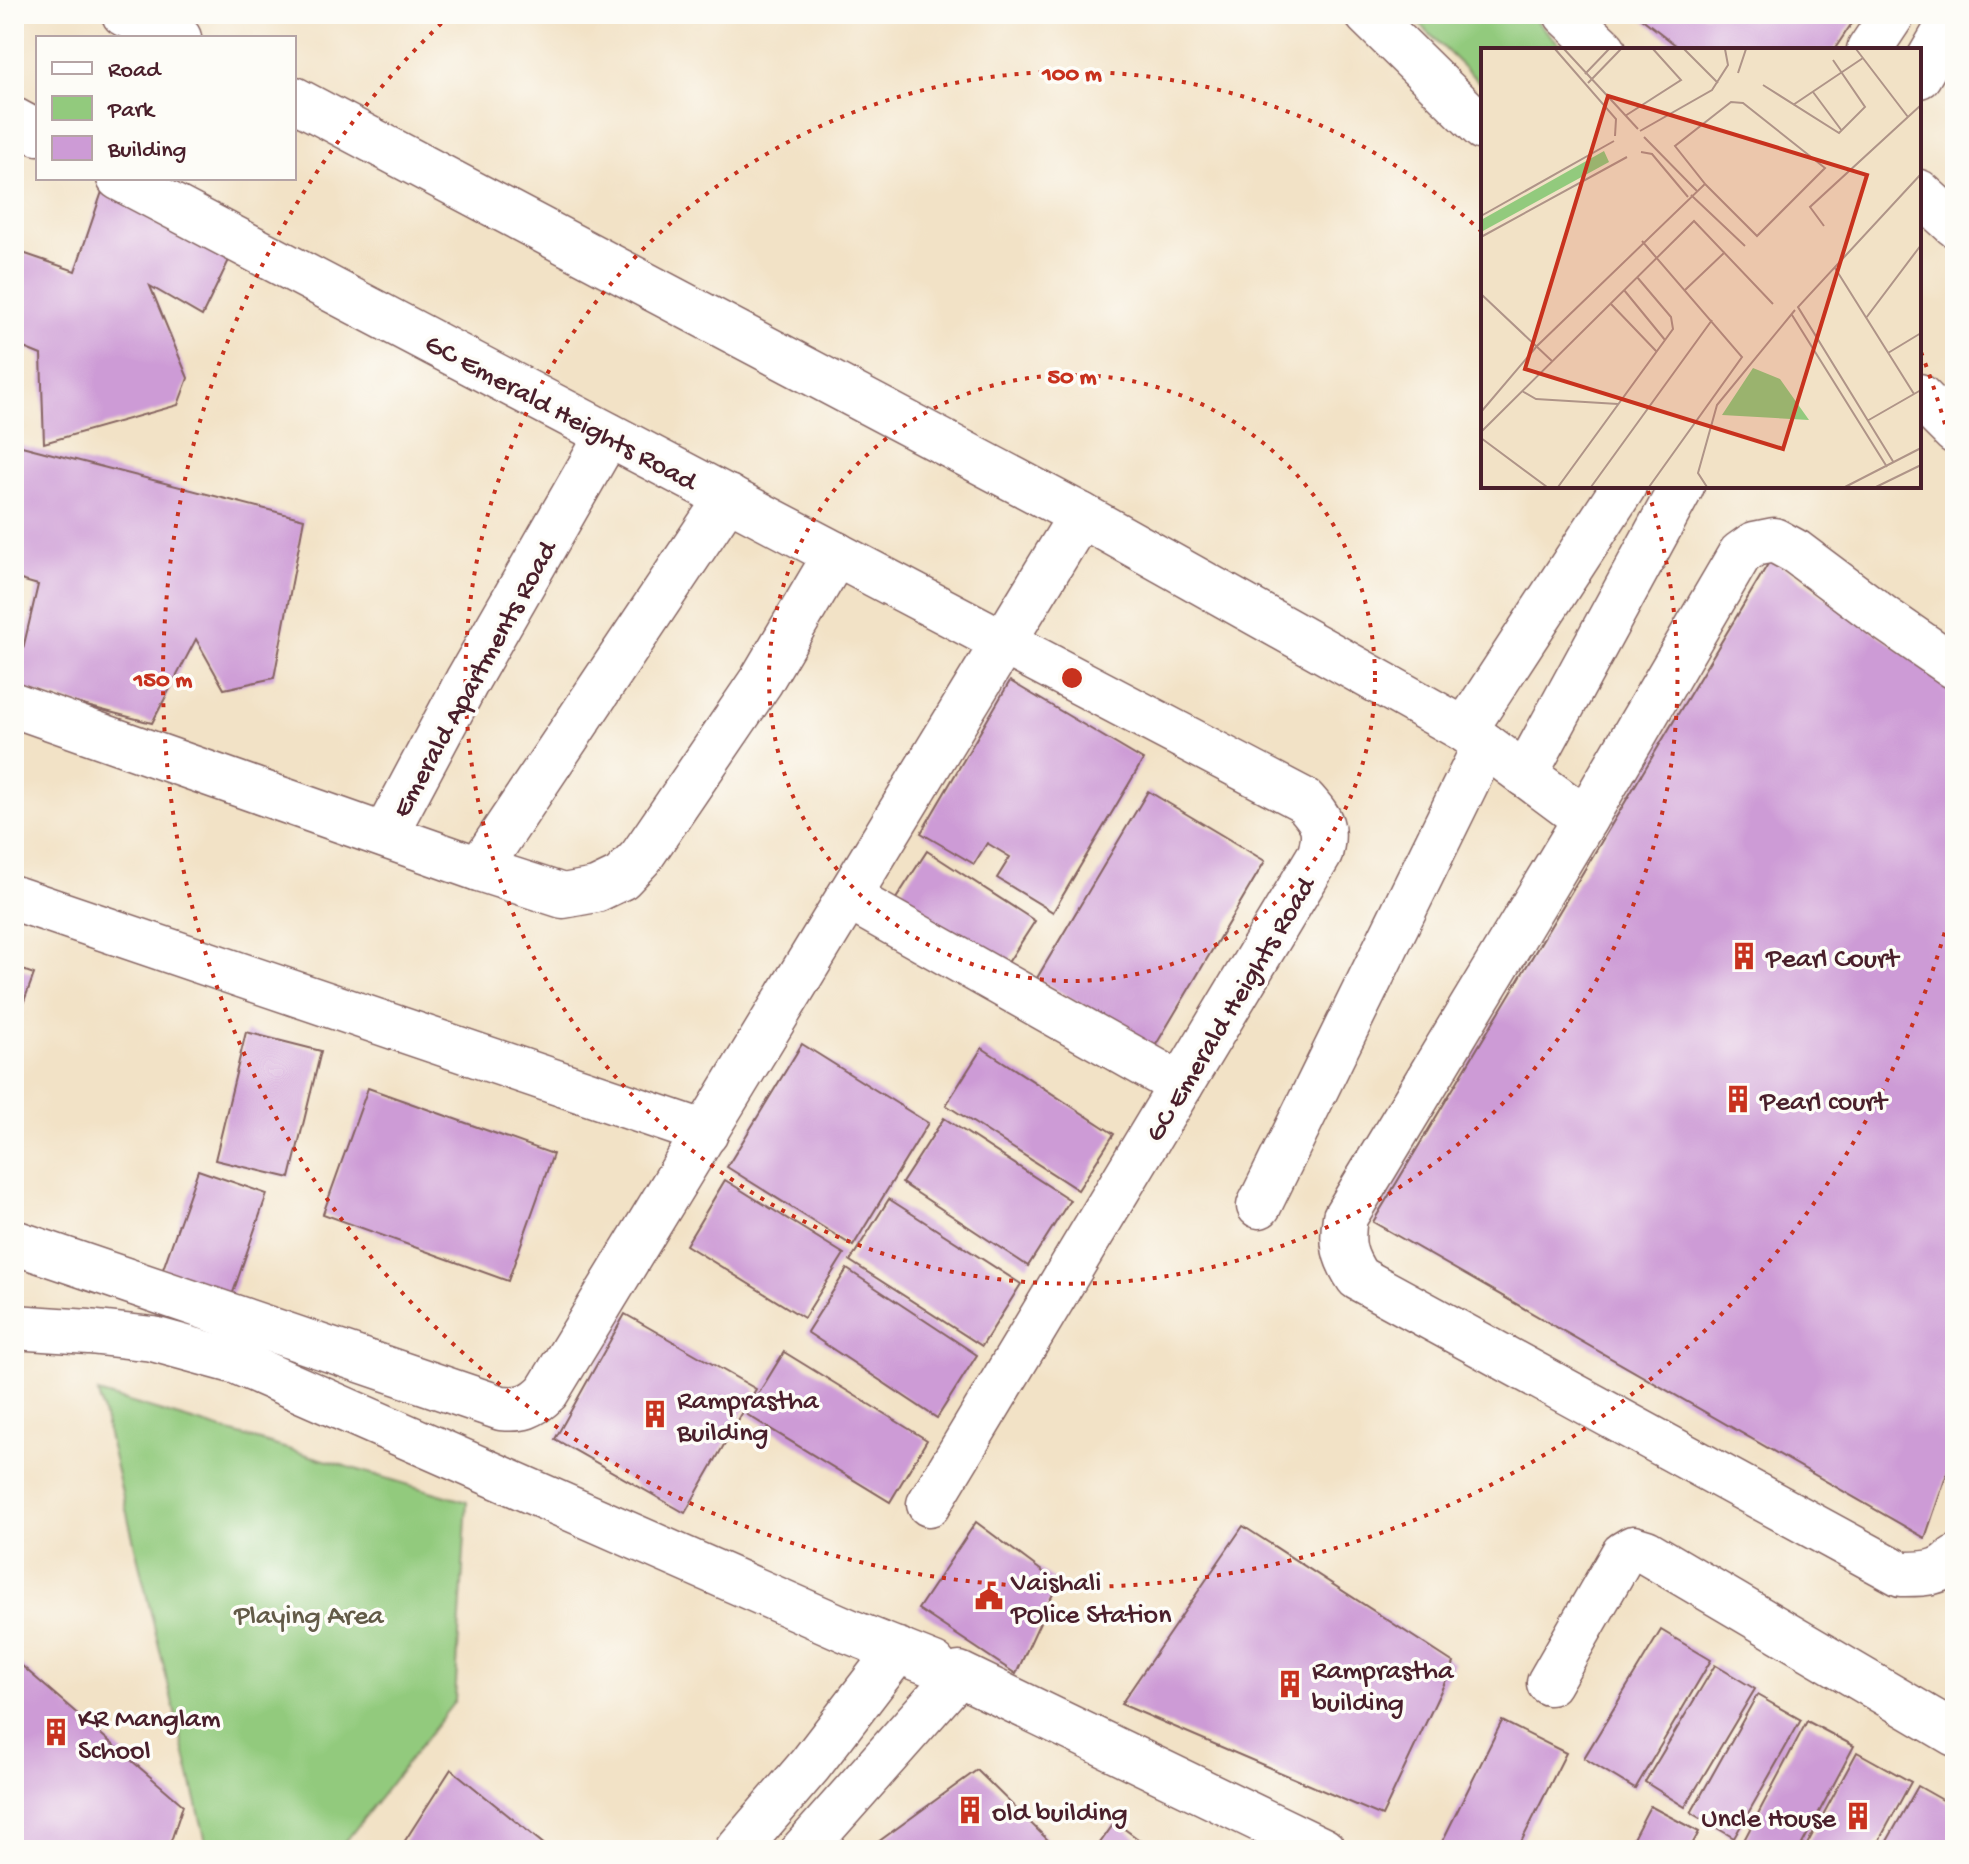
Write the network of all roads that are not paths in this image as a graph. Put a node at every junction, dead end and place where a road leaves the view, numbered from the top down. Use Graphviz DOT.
graph roads {
  1 [pos="124,14"];
  2 [pos="191,14"];
  3 [pos="1367,14"];
  4 [pos="1566,14"];
  5 [pos="1893,14"];
  6 [pos="1955,14"];
  7 [pos="174,36"];
  8 [pos="180,36"];
  9 [pos="1602,48"];
  10 [pos="1870,48"];
  11 [pos="1921,73"];
  12 [pos="296,100"];
  13 [pos="14,120"];
  14 [pos="1481,126"];
  15 [pos="36,132"];
  16 [pos="123,180"];
  17 [pos="1921,194"];
  18 [pos="1955,225"];
  19 [pos="1921,398"];
  20 [pos="1955,432"];
  21 [pos="608,435"];
  22 [pos="1623,488"];
  23 [pos="1681,488"];
  24 [pos="728,497"];
  25 [pos="1081,515"];
  26 [pos="836,554"];
  27 [pos="1004,644"];
  28 [pos="1955,667"];
  29 [pos="14,705"];
  30 [pos="1475,738"];
  31 [pos="1525,775"];
  32 [pos="1585,819"];
  33 [pos="385,835"];
  34 [pos="479,869"];
  35 [pos="14,898"];
  36 [pos="849,898"];
  37 [pos="1181,1085"];
  38 [pos="706,1133"];
  39 [pos="1259,1206"];
  40 [pos="14,1242"];
  41 [pos="14,1327"];
  42 [pos="929,1504"];
  43 [pos="1955,1558"];
  44 [pos="1549,1683"];
  45 [pos="1955,1734"];
  46 [pos="1301,1846"];
  47 [pos="737,1850"];
  48 [pos="803,1850"];
  1 -- 7 [label="street"];
  2 -- 8 [label="street"];
  3 -- 14 [label="street"];
  4 -- 9 [label="street"];
  5 -- 10 [label="street"];
  6 -- 11 [label="street"];
  12 -- 25 [label="street"];
  13 -- 15 [label="street"];
  16 -- 21 [label="street, GC Emerald Heights Road"];
  17 -- 18 [label="street"];
  19 -- 20 [label="street"];
  21 -- 24 [label="street, GC Emerald Heights Road"];
  21 -- 33 [label="street, Emerald Apartments Road"];
  22 -- 30 [label="street"];
  23 -- 31 [label="street"];
  24 -- 26 [label="street, GC Emerald Heights Road"];
  24 -- 34 [label="street"];
  25 -- 27 [label="street"];
  25 -- 30 [label="street"];
  26 -- 27 [label="street, GC Emerald Heights Road"];
  26 -- 34 [label="street, Emerald Apartments Road"];
  27 -- 36 [label="street"];
  27 -- 37 [label="street, GC Emerald Heights Road"];
  28 -- 32 [label="street"];
  29 -- 33 [label="street"];
  30 -- 31 [label="street"];
  30 -- 39 [label="street"];
  31 -- 32 [label="street"];
  32 -- 43 [label="street"];
  33 -- 34 [label="street, Emerald Apartments Road"];
  35 -- 38 [label="street"];
  36 -- 37 [label="street"];
  36 -- 38 [label="street"];
  37 -- 42 [label="street, GC Emerald Heights Road"];
  38 -- 40 [label="street"];
  41 -- 47 [label="street"];
  44 -- 45 [label="street"];
  46 -- 48 [label="street"];
}
